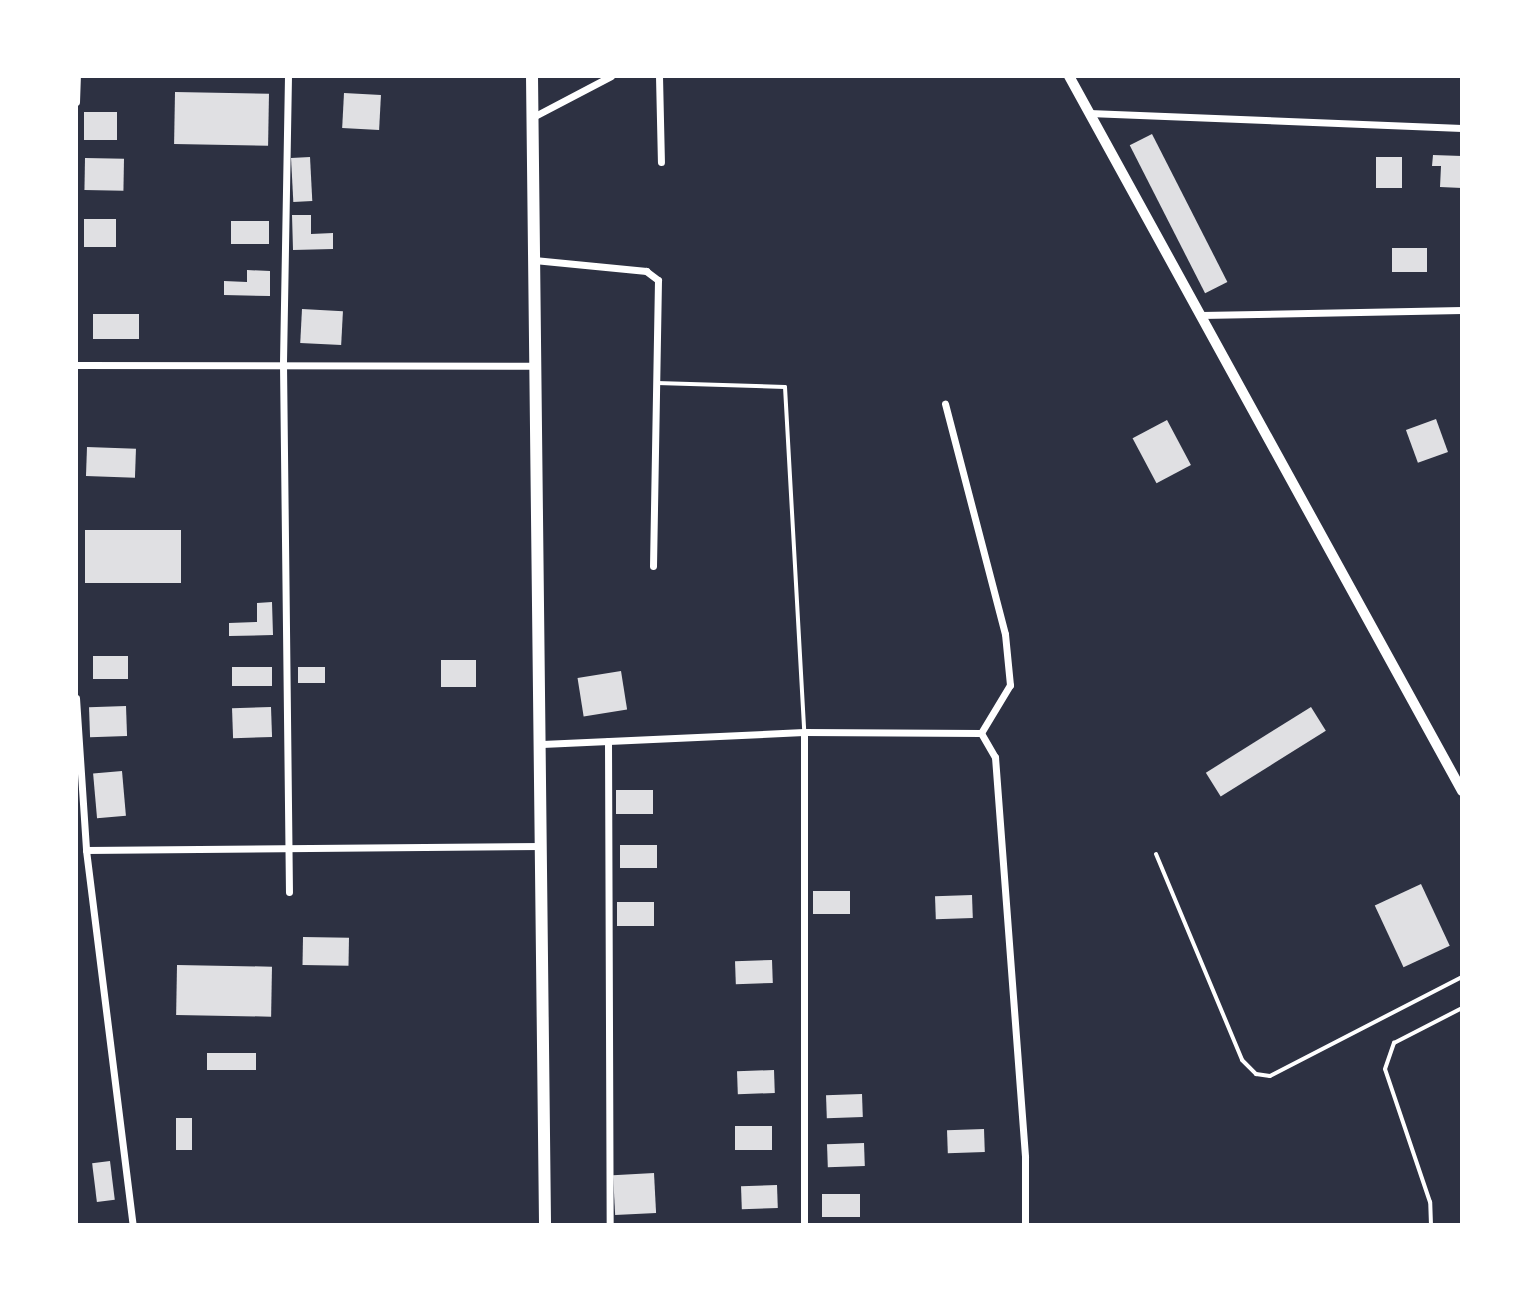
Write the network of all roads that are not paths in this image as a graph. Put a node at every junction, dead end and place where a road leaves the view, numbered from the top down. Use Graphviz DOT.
graph roads {
  1 [pos="77,76"];
  2 [pos="288,76"];
  3 [pos="532,76"];
  4 [pos="611,76"];
  5 [pos="659,76"];
  6 [pos="1069,76"];
  7 [pos="76,102"];
  8 [pos="1089,113"];
  9 [pos="533,117"];
  10 [pos="1462,128"];
  11 [pos="661,162"];
  12 [pos="534,260"];
  13 [pos="1462,310"];
  14 [pos="1201,315"];
  15 [pos="283,364"];
  16 [pos="76,365"];
  17 [pos="532,366"];
  18 [pos="654,383"];
  19 [pos="945,404"];
  20 [pos="653,566"];
  21 [pos="76,698"];
  22 [pos="804,732"];
  23 [pos="981,733"];
  24 [pos="608,741"];
  25 [pos="542,744"];
  26 [pos="1462,791"];
  27 [pos="289,846"];
  28 [pos="544,846"];
  29 [pos="86,850"];
  30 [pos="1156,854"];
  31 [pos="289,892"];
  32 [pos="1462,977"];
  33 [pos="1462,1008"];
  34 [pos="133,1225"];
  35 [pos="545,1225"];
  36 [pos="610,1225"];
  37 [pos="804,1225"];
  38 [pos="1025,1225"];
  39 [pos="1431,1225"];
  1 -- 7 [label="street"];
  2 -- 15 [label="street"];
  3 -- 9 [label="highway"];
  4 -- 9 [label="street"];
  5 -- 11 [label="street"];
  6 -- 8 [label="main road"];
  8 -- 10 [label="street"];
  8 -- 14 [label="main road"];
  9 -- 12 [label="highway"];
  12 -- 17 [label="highway"];
  12 -- 18 [label="street"];
  13 -- 14 [label="street"];
  14 -- 26 [label="main road"];
  15 -- 16 [label="street"];
  15 -- 17 [label="street"];
  15 -- 27 [label="street"];
  17 -- 25 [label="highway"];
  18 -- 20 [label="street"];
  18 -- 22 [label="lane"];
  19 -- 23 [label="street"];
  21 -- 29 [label="street"];
  22 -- 23 [label="street"];
  22 -- 24 [label="street"];
  22 -- 37 [label="street"];
  23 -- 38 [label="street"];
  24 -- 25 [label="street"];
  24 -- 36 [label="street"];
  25 -- 28 [label="highway"];
  27 -- 28 [label="street"];
  27 -- 29 [label="street"];
  27 -- 31 [label="street"];
  28 -- 35 [label="highway"];
  29 -- 34 [label="street"];
  30 -- 32 [label="lane"];
  33 -- 39 [label="lane"];
}
